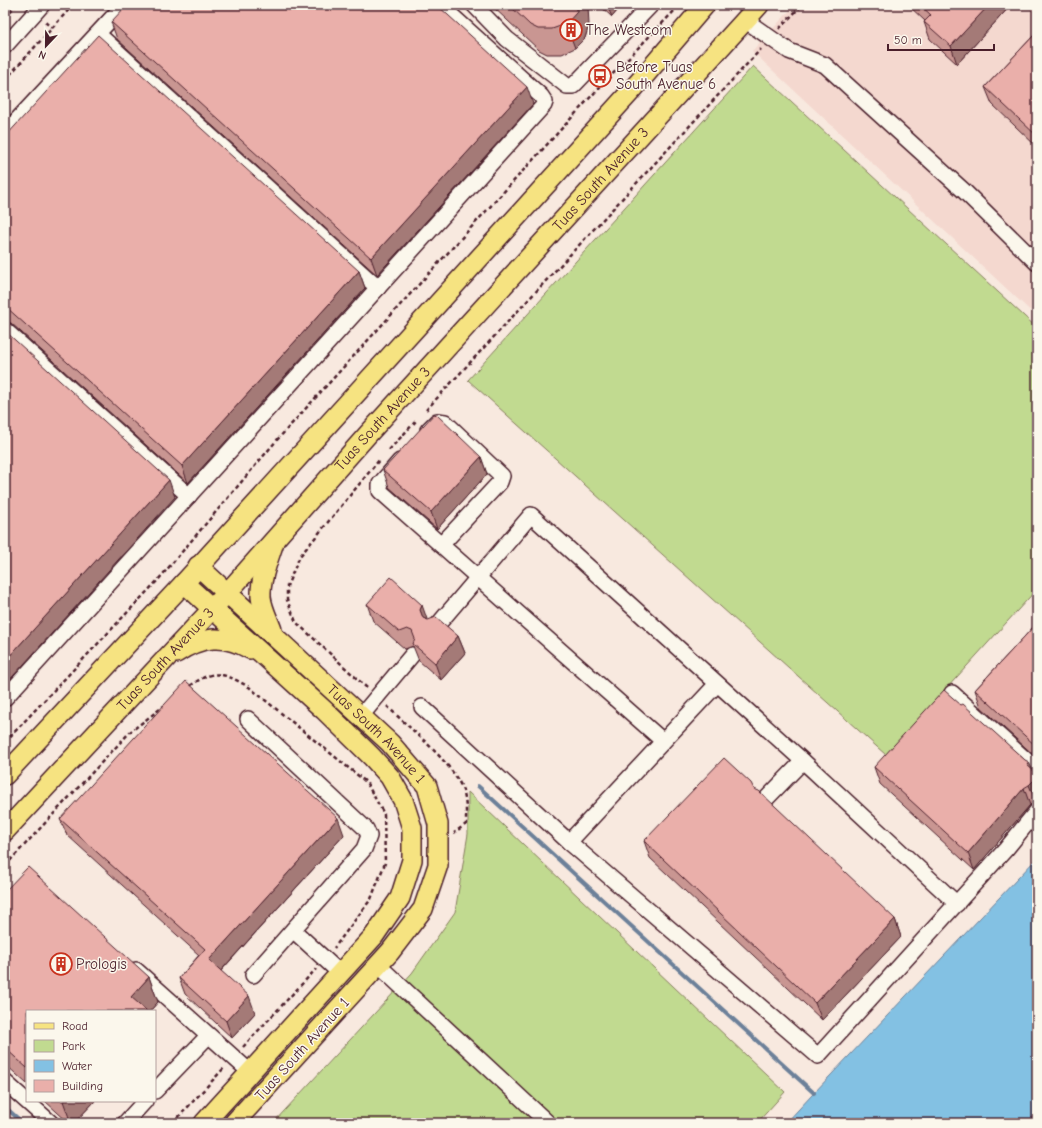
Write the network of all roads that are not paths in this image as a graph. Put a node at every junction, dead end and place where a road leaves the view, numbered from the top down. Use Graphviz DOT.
graph roads {
  1 [pos="42,5"];
  2 [pos="124,5"];
  3 [pos="440,5"];
  4 [pos="474,5"];
  5 [pos="651,5"];
  6 [pos="705,5"];
  7 [pos="759,5"];
  8 [pos="745,20"];
  9 [pos="98,34"];
  10 [pos="5,46"];
  11 [pos="6,130"];
  12 [pos="1037,264"];
  13 [pos="378,288"];
  14 [pos="5,330"];
  15 [pos="418,440"];
  16 [pos="408,452"];
  17 [pos="189,496"];
  18 [pos="276,536"];
  19 [pos="441,545"];
  20 [pos="198,566"];
  21 [pos="479,576"];
  22 [pos="184,584"];
  23 [pos="228,592"];
  24 [pos="213,608"];
  25 [pos="436,628"];
  26 [pos="274,635"];
  27 [pos="412,655"];
  28 [pos="268,660"];
  29 [pos="161,663"];
  30 [pos="716,684"];
  31 [pos="952,693"];
  32 [pos="5,698"];
  33 [pos="422,707"];
  34 [pos="361,716"];
  35 [pos="248,718"];
  36 [pos="663,741"];
  37 [pos="803,761"];
  38 [pos="1037,770"];
  39 [pos="5,775"];
  40 [pos="766,799"];
  41 [pos="1037,812"];
  42 [pos="5,831"];
  43 [pos="569,842"];
  44 [pos="957,904"];
  45 [pos="293,930"];
  46 [pos="128,962"];
  47 [pos="378,965"];
  48 [pos="340,973"];
  49 [pos="253,975"];
  50 [pos="208,1036"];
  51 [pos="250,1072"];
  52 [pos="5,1082"];
  53 [pos="156,1090"];
  54 [pos="26,1101"];
  55 [pos="27,1102"];
  56 [pos="144,1102"];
  57 [pos="51,1123"];
  58 [pos="125,1123"];
  59 [pos="204,1123"];
  60 [pos="234,1123"];
  61 [pos="548,1123"];
  1 -- 10 [label="street"];
  2 -- 9 [label="street"];
  3 -- 13 [label="street"];
  4 -- 5 [label="street"];
  6 -- 20 [label="main road"];
  7 -- 8 [label="main road, Tuas South Avenue 3"];
  8 -- 12 [label="street"];
  8 -- 18 [label="main road, Tuas South Avenue 3"];
  9 -- 11 [label="street"];
  9 -- 13 [label="street"];
  13 -- 17 [label="street"];
  14 -- 17 [label="street"];
  15 -- 19 [label="street"];
  16 -- 19 [label="street"];
  17 -- 32 [label="street"];
  18 -- 23 [label="main road, Tuas South Avenue 3"];
  18 -- 26 [label="main road"];
  19 -- 21 [label="street"];
  20 -- 22 [label="main road"];
  20 -- 23 [label="main road, Tuas South Avenue 1"];
  21 -- 25 [label="street"];
  21 -- 30 [label="street"];
  21 -- 36 [label="street"];
  22 -- 24 [label="main road, Tuas South Avenue 1"];
  22 -- 39 [label="main road"];
  23 -- 24 [label="main road, Tuas South Avenue 3"];
  23 -- 26 [label="main road, Tuas South Avenue 1"];
  24 -- 28 [label="main road, Tuas South Avenue 1"];
  24 -- 29 [label="main road, Tuas South Avenue 3"];
  26 -- 34 [label="main road, Tuas South Avenue 1"];
  27 -- 34 [label="street"];
  28 -- 29 [label="main road"];
  28 -- 48 [label="main road, Tuas South Avenue 1"];
  29 -- 42 [label="main road, Tuas South Avenue 3"];
  30 -- 36 [label="street"];
  30 -- 37 [label="street"];
  31 -- 38 [label="street"];
  33 -- 43 [label="street"];
  34 -- 47 [label="main road, Tuas South Avenue 1"];
  35 -- 45 [label="street"];
  36 -- 43 [label="street"];
  37 -- 40 [label="street"];
  37 -- 44 [label="street"];
  41 -- 44 [label="street"];
  43 -- 44 [label="street"];
  45 -- 48 [label="street"];
  45 -- 49 [label="street"];
  46 -- 50 [label="street"];
  47 -- 60 [label="main road, Tuas South Avenue 1"];
  47 -- 61 [label="street"];
  48 -- 51 [label="main road, Tuas South Avenue 1"];
  50 -- 51 [label="street"];
  50 -- 53 [label="street"];
  51 -- 59 [label="main road, Tuas South Avenue 1"];
  52 -- 54 [label="street"];
  55 -- 57 [label="street"];
  56 -- 58 [label="street"];
}
